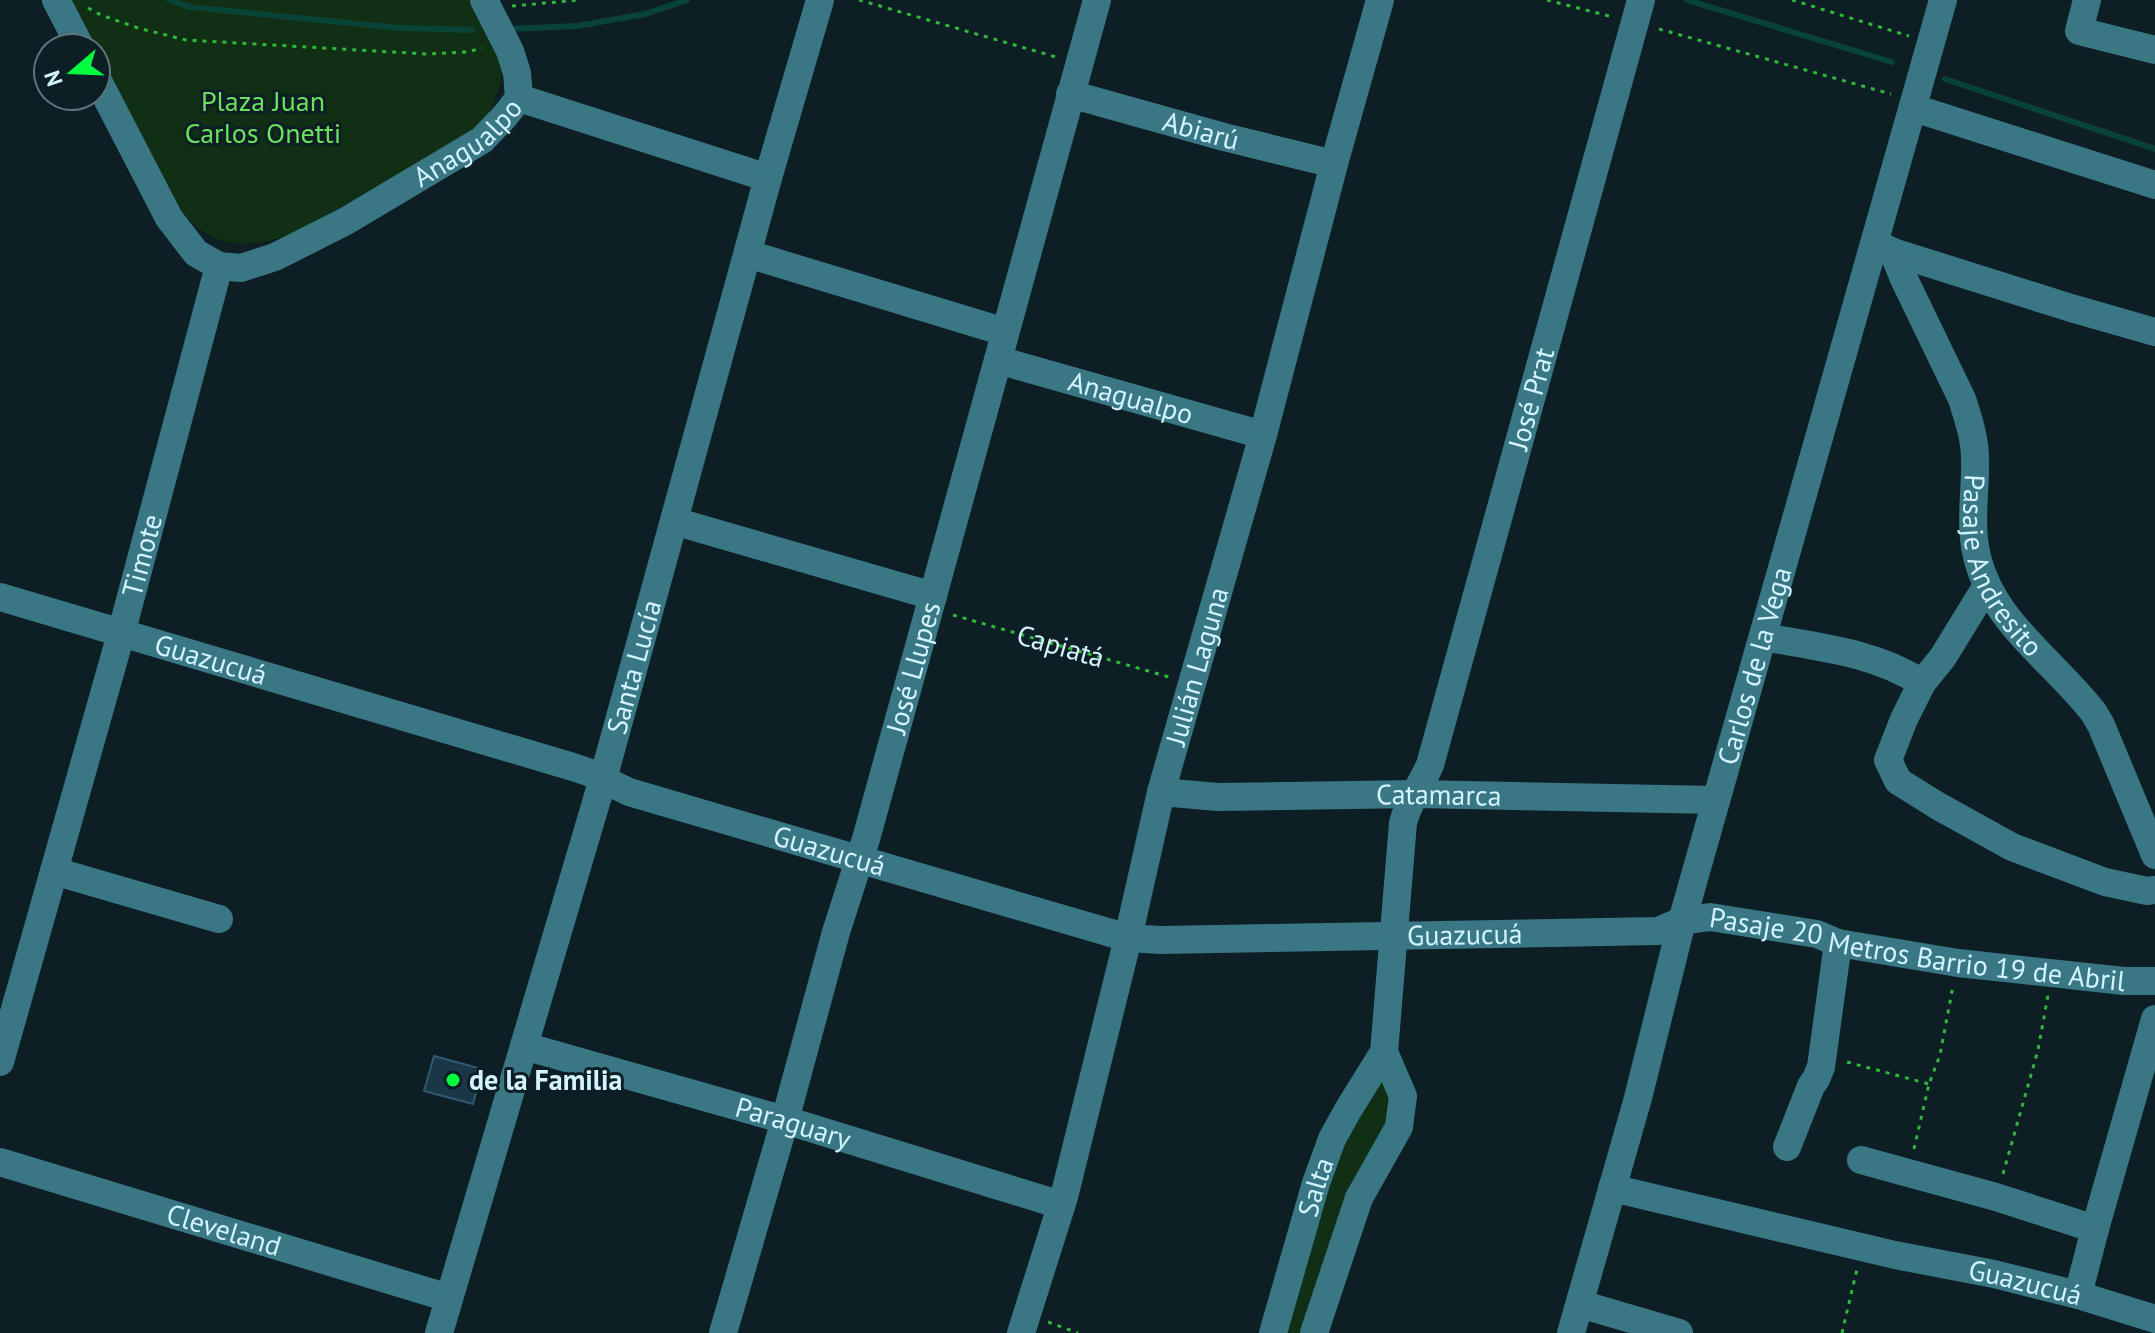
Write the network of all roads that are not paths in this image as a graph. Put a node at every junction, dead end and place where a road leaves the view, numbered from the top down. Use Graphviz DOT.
graph roads {
  1 [pos="56,0"];
  2 [pos="820,0"];
  3 [pos="1097,0"];
  4 [pos="1380,0"];
  5 [pos="1943,0"];
  6 [pos="2087,0"];
  7 [pos="486,4"];
  8 [pos="1638,11"];
  9 [pos="73,32"];
  10 [pos="2155,50"];
  11 [pos="1070,94"];
  12 [pos="519,98"];
  13 [pos="112,108"];
  14 [pos="1914,108"];
  15 [pos="1334,164"];
  16 [pos="768,178"];
  17 [pos="2155,185"];
  18 [pos="1884,248"];
  19 [pos="748,254"];
  20 [pos="219,266"];
  21 [pos="1005,332"];
  22 [pos="2155,332"];
  23 [pos="998,360"];
  24 [pos="1263,435"];
  25 [pos="674,521"];
  26 [pos="1986,587"];
  27 [pos="0,597"];
  28 [pos="931,602"];
  29 [pos="121,634"];
  30 [pos="1763,637"];
  31 [pos="1922,683"];
  32 [pos="603,779"];
  33 [pos="1161,792"];
  34 [pos="1416,794"];
  35 [pos="1716,800"];
  36 [pos="2155,855"];
  37 [pos="859,859"];
  38 [pos="54,871"];
  39 [pos="2155,890"];
  40 [pos="219,919"];
  41 [pos="1682,921"];
  42 [pos="1394,936"];
  43 [pos="1128,938"];
  44 [pos="1838,943"];
  45 [pos="2155,981"];
  46 [pos="2155,1019"];
  47 [pos="524,1046"];
  48 [pos="1384,1052"];
  49 [pos="0,1062"];
  50 [pos="785,1120"];
  51 [pos="1787,1147"];
  52 [pos="1861,1160"];
  53 [pos="0,1162"];
  54 [pos="1612,1188"];
  55 [pos="1061,1205"];
  56 [pos="2095,1229"];
  57 [pos="2078,1295"];
  58 [pos="449,1298"];
  59 [pos="1580,1304"];
  60 [pos="2155,1319"];
  61 [pos="1024,1325"];
  62 [pos="439,1333"];
  63 [pos="723,1333"];
  64 [pos="1273,1333"];
  65 [pos="1314,1333"];
  66 [pos="1571,1333"];
  67 [pos="1679,1333"];
  1 -- 9 [label="street"];
  2 -- 16 [label="street, Santa Lucía"];
  3 -- 11 [label="street, José Llupes"];
  4 -- 15 [label="street, Julián Laguna"];
  5 -- 14 [label="street, Carlos de la Vega"];
  6 -- 10 [label="street"];
  7 -- 12 [label="street"];
  8 -- 34 [label="street, José Prat"];
  11 -- 15 [label="street, Abiarú"];
  11 -- 21 [label="street, José Llupes"];
  12 -- 16 [label="street, Anagualpo"];
  12 -- 20 [label="street, Anagualpo"];
  13 -- 20 [label="street"];
  14 -- 17 [label="street"];
  14 -- 18 [label="street, Carlos de la Vega"];
  15 -- 24 [label="street, Julián Laguna"];
  16 -- 19 [label="street, Santa Lucía"];
  18 -- 22 [label="street"];
  18 -- 26 [label="street, Pasaje Andresito"];
  18 -- 30 [label="street, Carlos de la Vega"];
  19 -- 21 [label="street"];
  19 -- 25 [label="street, Santa Lucía"];
  20 -- 29 [label="street, Timote"];
  21 -- 23 [label="street, José Llupes"];
  23 -- 24 [label="street, Anagualpo"];
  23 -- 28 [label="street, José Llupes"];
  24 -- 33 [label="street, Julián Laguna"];
  25 -- 28 [label="street"];
  25 -- 32 [label="street, Santa Lucía"];
  26 -- 31 [label="street"];
  26 -- 36 [label="street, Pasaje Andresito"];
  27 -- 29 [label="street, Guazucuá"];
  28 -- 37 [label="street, José Llupes"];
  29 -- 32 [label="street, Guazucuá"];
  29 -- 38 [label="street, Timote"];
  30 -- 31 [label="street"];
  30 -- 35 [label="street, Carlos de la Vega"];
  31 -- 39 [label="street"];
  32 -- 37 [label="street, Guazucuá"];
  32 -- 47 [label="street, Santa Lucía"];
  33 -- 34 [label="street, Catamarca"];
  33 -- 43 [label="street, Julián Laguna"];
  34 -- 35 [label="street, Catamarca"];
  34 -- 42 [label="street, Salta"];
  35 -- 41 [label="street, Carlos de la Vega"];
  37 -- 43 [label="street, Guazucuá"];
  37 -- 50 [label="street, José Llupes"];
  38 -- 40 [label="street"];
  38 -- 49 [label="street, Timote"];
  41 -- 42 [label="street, Guazucuá"];
  41 -- 44 [label="street, Pasaje 20 Metros Barrio 19 de Abril"];
  41 -- 54 [label="street, Carlos de la Vega"];
  42 -- 43 [label="street, Guazucuá"];
  42 -- 48 [label="street, Salta"];
  43 -- 55 [label="street, Julián Laguna"];
  44 -- 45 [label="street, Pasaje 20 Metros Barrio 19 de Abril"];
  44 -- 51 [label="street"];
  46 -- 56 [label="street"];
  47 -- 50 [label="street, Paraguary"];
  47 -- 58 [label="street, Santa Lucía"];
  48 -- 64 [label="street, Salta"];
  48 -- 65 [label="street, Salta"];
  50 -- 55 [label="street, Paraguary"];
  50 -- 63 [label="street, José Llupes"];
  52 -- 56 [label="street"];
  53 -- 58 [label="street, Cleveland"];
  54 -- 57 [label="street, Guazucuá"];
  54 -- 59 [label="street, Carlos de la Vega"];
  55 -- 61 [label="street, Julián Laguna"];
  56 -- 57 [label="street"];
  57 -- 60 [label="street, Guazucuá"];
  58 -- 62 [label="street, Santa Lucía"];
  59 -- 66 [label="street, Carlos de la Vega"];
  59 -- 67 [label="street"];
}
